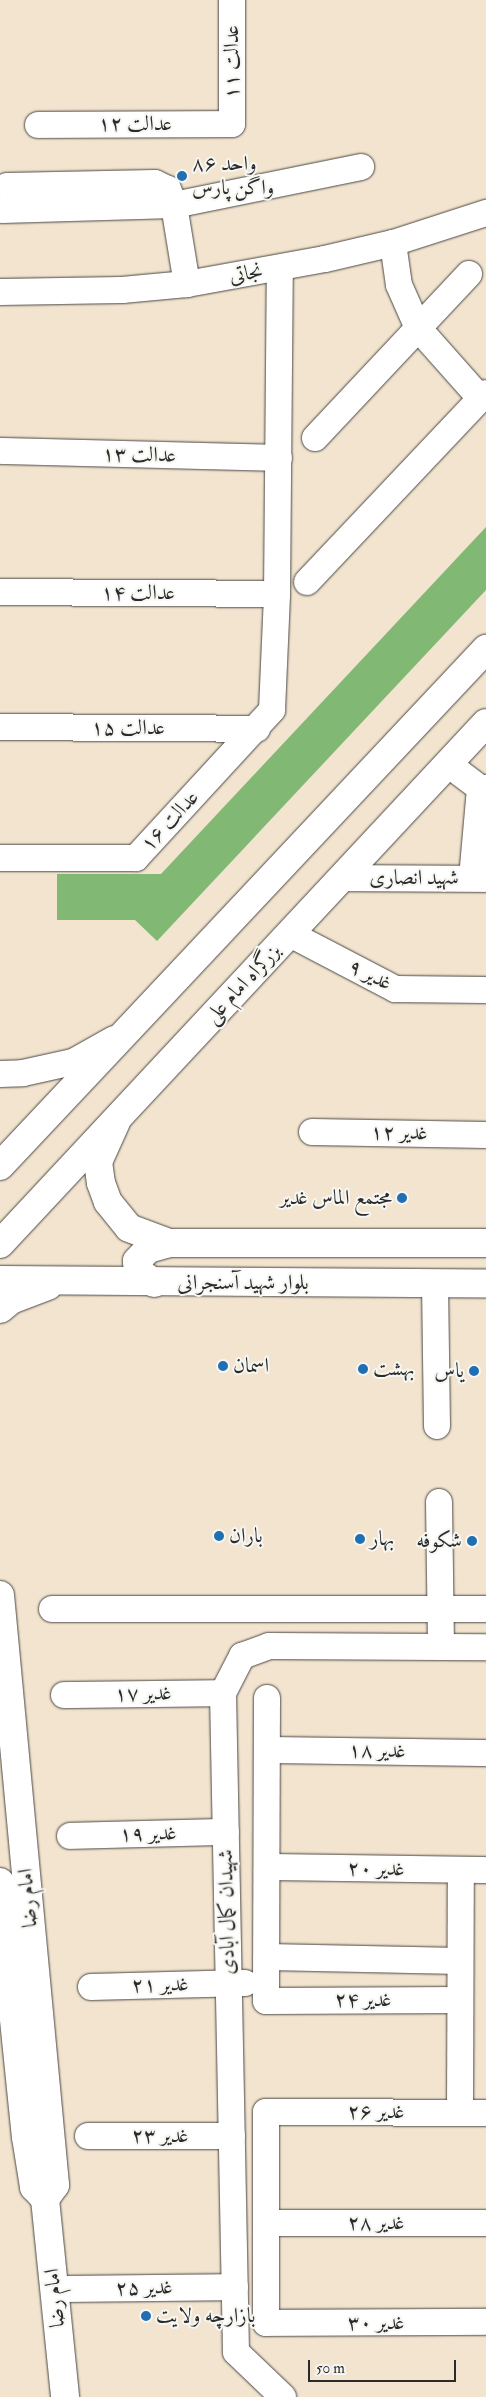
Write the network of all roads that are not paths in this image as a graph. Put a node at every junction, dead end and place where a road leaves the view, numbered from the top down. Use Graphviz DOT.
graph roads {
  1 [pos="232,0"];
  2 [pos="232,124"];
  3 [pos="38,125"];
  4 [pos="361,166"];
  5 [pos="4,198"];
  6 [pos="174,206"];
  7 [pos="486,213"];
  8 [pos="393,243"];
  9 [pos="280,268"];
  10 [pos="469,274"];
  11 [pos="187,284"];
  12 [pos="0,292"];
  13 [pos="418,328"];
  14 [pos="483,396"];
  15 [pos="314,438"];
  16 [pos="0,451"];
  17 [pos="279,458"];
  18 [pos="307,582"];
  19 [pos="0,592"];
  20 [pos="277,594"];
  21 [pos="486,649"];
  22 [pos="486,723"];
  23 [pos="0,727"];
  24 [pos="257,729"];
  25 [pos="448,764"];
  26 [pos="483,788"];
  27 [pos="0,858"];
  28 [pos="342,878"];
  29 [pos="479,878"];
  30 [pos="290,934"];
  31 [pos="486,990"];
  32 [pos="123,1034"];
  33 [pos="0,1074"];
  34 [pos="117,1120"];
  35 [pos="312,1132"];
  36 [pos="486,1135"];
  37 [pos="0,1166"];
  38 [pos="169,1243"];
  39 [pos="486,1243"];
  40 [pos="0,1244"];
  41 [pos="69,1278"];
  42 [pos="0,1280"];
  43 [pos="154,1283"];
  44 [pos="486,1283"];
  45 [pos="435,1284"];
  46 [pos="0,1309"];
  47 [pos="437,1426"];
  48 [pos="439,1502"];
  49 [pos="0,1595"];
  50 [pos="440,1608"];
  51 [pos="52,1609"];
  52 [pos="486,1609"];
  53 [pos="441,1647"];
  54 [pos="486,1647"];
  55 [pos="223,1693"];
  56 [pos="64,1695"];
  57 [pos="267,1698"];
  58 [pos="267,1750"];
  59 [pos="486,1753"];
  60 [pos="226,1832"];
  61 [pos="70,1836"];
  62 [pos="267,1867"];
  63 [pos="473,1870"];
  64 [pos="0,1882"];
  65 [pos="267,1957"];
  66 [pos="460,1961"];
  67 [pos="229,1983"];
  68 [pos="91,1987"];
  69 [pos="266,1992"];
  70 [pos="460,2000"];
  71 [pos="460,2113"];
  72 [pos="486,2113"];
  73 [pos="88,2136"];
  74 [pos="232,2136"];
  75 [pos="45,2199"];
  76 [pos="266,2222"];
  77 [pos="486,2223"];
  78 [pos="235,2287"];
  79 [pos="54,2289"];
  80 [pos="486,2322"];
  81 [pos="65,2397"];
  82 [pos="283,2397"];
  1 -- 2 [label="street, عدالت ۱۱"];
  2 -- 3 [label="street, عدالت ۱۲"];
  4 -- 6 [label="street"];
  5 -- 6 [label="street"];
  6 -- 11 [label="street"];
  7 -- 8 [label="street, نجاتی"];
  8 -- 9 [label="street, نجاتی"];
  8 -- 13 [label="street"];
  9 -- 11 [label="street, نجاتی"];
  9 -- 17 [label="street, عدالت ۱۶"];
  10 -- 13 [label="street"];
  11 -- 12 [label="street, نجاتی"];
  13 -- 14 [label="street"];
  13 -- 15 [label="street"];
  14 -- 18 [label="street"];
  16 -- 17 [label="street, عدالت ۱۳"];
  17 -- 20 [label="street, عدالت ۱۶"];
  19 -- 20 [label="street, عدالت ۱۴"];
  20 -- 24 [label="street, عدالت ۱۶"];
  21 -- 32 [label="main road"];
  22 -- 25 [label="main road, بزرگراه امام علی"];
  23 -- 24 [label="street, عدالت ۱۵"];
  24 -- 27 [label="street, عدالت ۱۶"];
  25 -- 26 [label="street"];
  25 -- 28 [label="main road, بزرگراه امام علی"];
  26 -- 29 [label="street"];
  28 -- 29 [label="street, شهید انصاری"];
  28 -- 30 [label="main road, بزرگراه امام علی"];
  30 -- 31 [label="street, غدیر ۹"];
  30 -- 34 [label="main road, بزرگراه امام علی"];
  32 -- 33 [label="street"];
  32 -- 37 [label="main road"];
  34 -- 38 [label="main road, بلوار شهید آسنجرانی"];
  34 -- 40 [label="main road, بزرگراه امام علی"];
  35 -- 36 [label="street, غدیر ۱۲"];
  38 -- 39 [label="main road, بلوار شهید آسنجرانی"];
  38 -- 43 [label="main road"];
  41 -- 42 [label="main road, بلوار شهید آسنجرانی"];
  41 -- 43 [label="main road, بلوار شهید آسنجرانی"];
  41 -- 46 [label="main road"];
  43 -- 45 [label="main road, بلوار شهید آسنجرانی"];
  44 -- 45 [label="main road, بلوار شهید آسنجرانی"];
  45 -- 47 [label="street"];
  48 -- 50 [label="street"];
  49 -- 75 [label="main road, امام رضا"];
  50 -- 51 [label="street"];
  50 -- 52 [label="street"];
  50 -- 53 [label="street"];
  53 -- 54 [label="street, شهیدان کمال آبادی"];
  53 -- 55 [label="street, شهیدان کمال آبادی"];
  55 -- 56 [label="street, غدیر ۱۷"];
  55 -- 60 [label="street, شهیدان کمال آبادی"];
  57 -- 58 [label="street"];
  58 -- 59 [label="street, غدیر ۱۸"];
  58 -- 62 [label="street"];
  60 -- 61 [label="street, غدیر ۱۹"];
  60 -- 67 [label="street, شهیدان کمال آبادی"];
  62 -- 63 [label="street, غدیر ۲۰"];
  62 -- 65 [label="street"];
  63 -- 66 [label="street"];
  64 -- 75 [label="main road, امام رضا"];
  65 -- 66 [label="street, غدیر ۲۴"];
  65 -- 69 [label="street"];
  66 -- 70 [label="street"];
  67 -- 68 [label="street, غدیر ۲۱"];
  67 -- 69 [label="street, غدیر ۲۱"];
  67 -- 74 [label="street, شهیدان کمال آبادی"];
  69 -- 70 [label="street, غدیر ۲۴"];
  70 -- 71 [label="street"];
  71 -- 72 [label="street, غدیر ۲۶"];
  71 -- 76 [label="street, غدیر ۲۶"];
  73 -- 74 [label="street, غدیر ۲۳"];
  74 -- 78 [label="street, شهیدان کمال آبادی"];
  75 -- 79 [label="main road, امام رضا"];
  76 -- 77 [label="street, غدیر ۲۸"];
  76 -- 80 [label="street, غدیر ۳۰"];
  78 -- 79 [label="street, غدیر ۲۵"];
  78 -- 82 [label="street, شهیدان کمال آبادی"];
  79 -- 81 [label="main road, امام رضا"];
}
